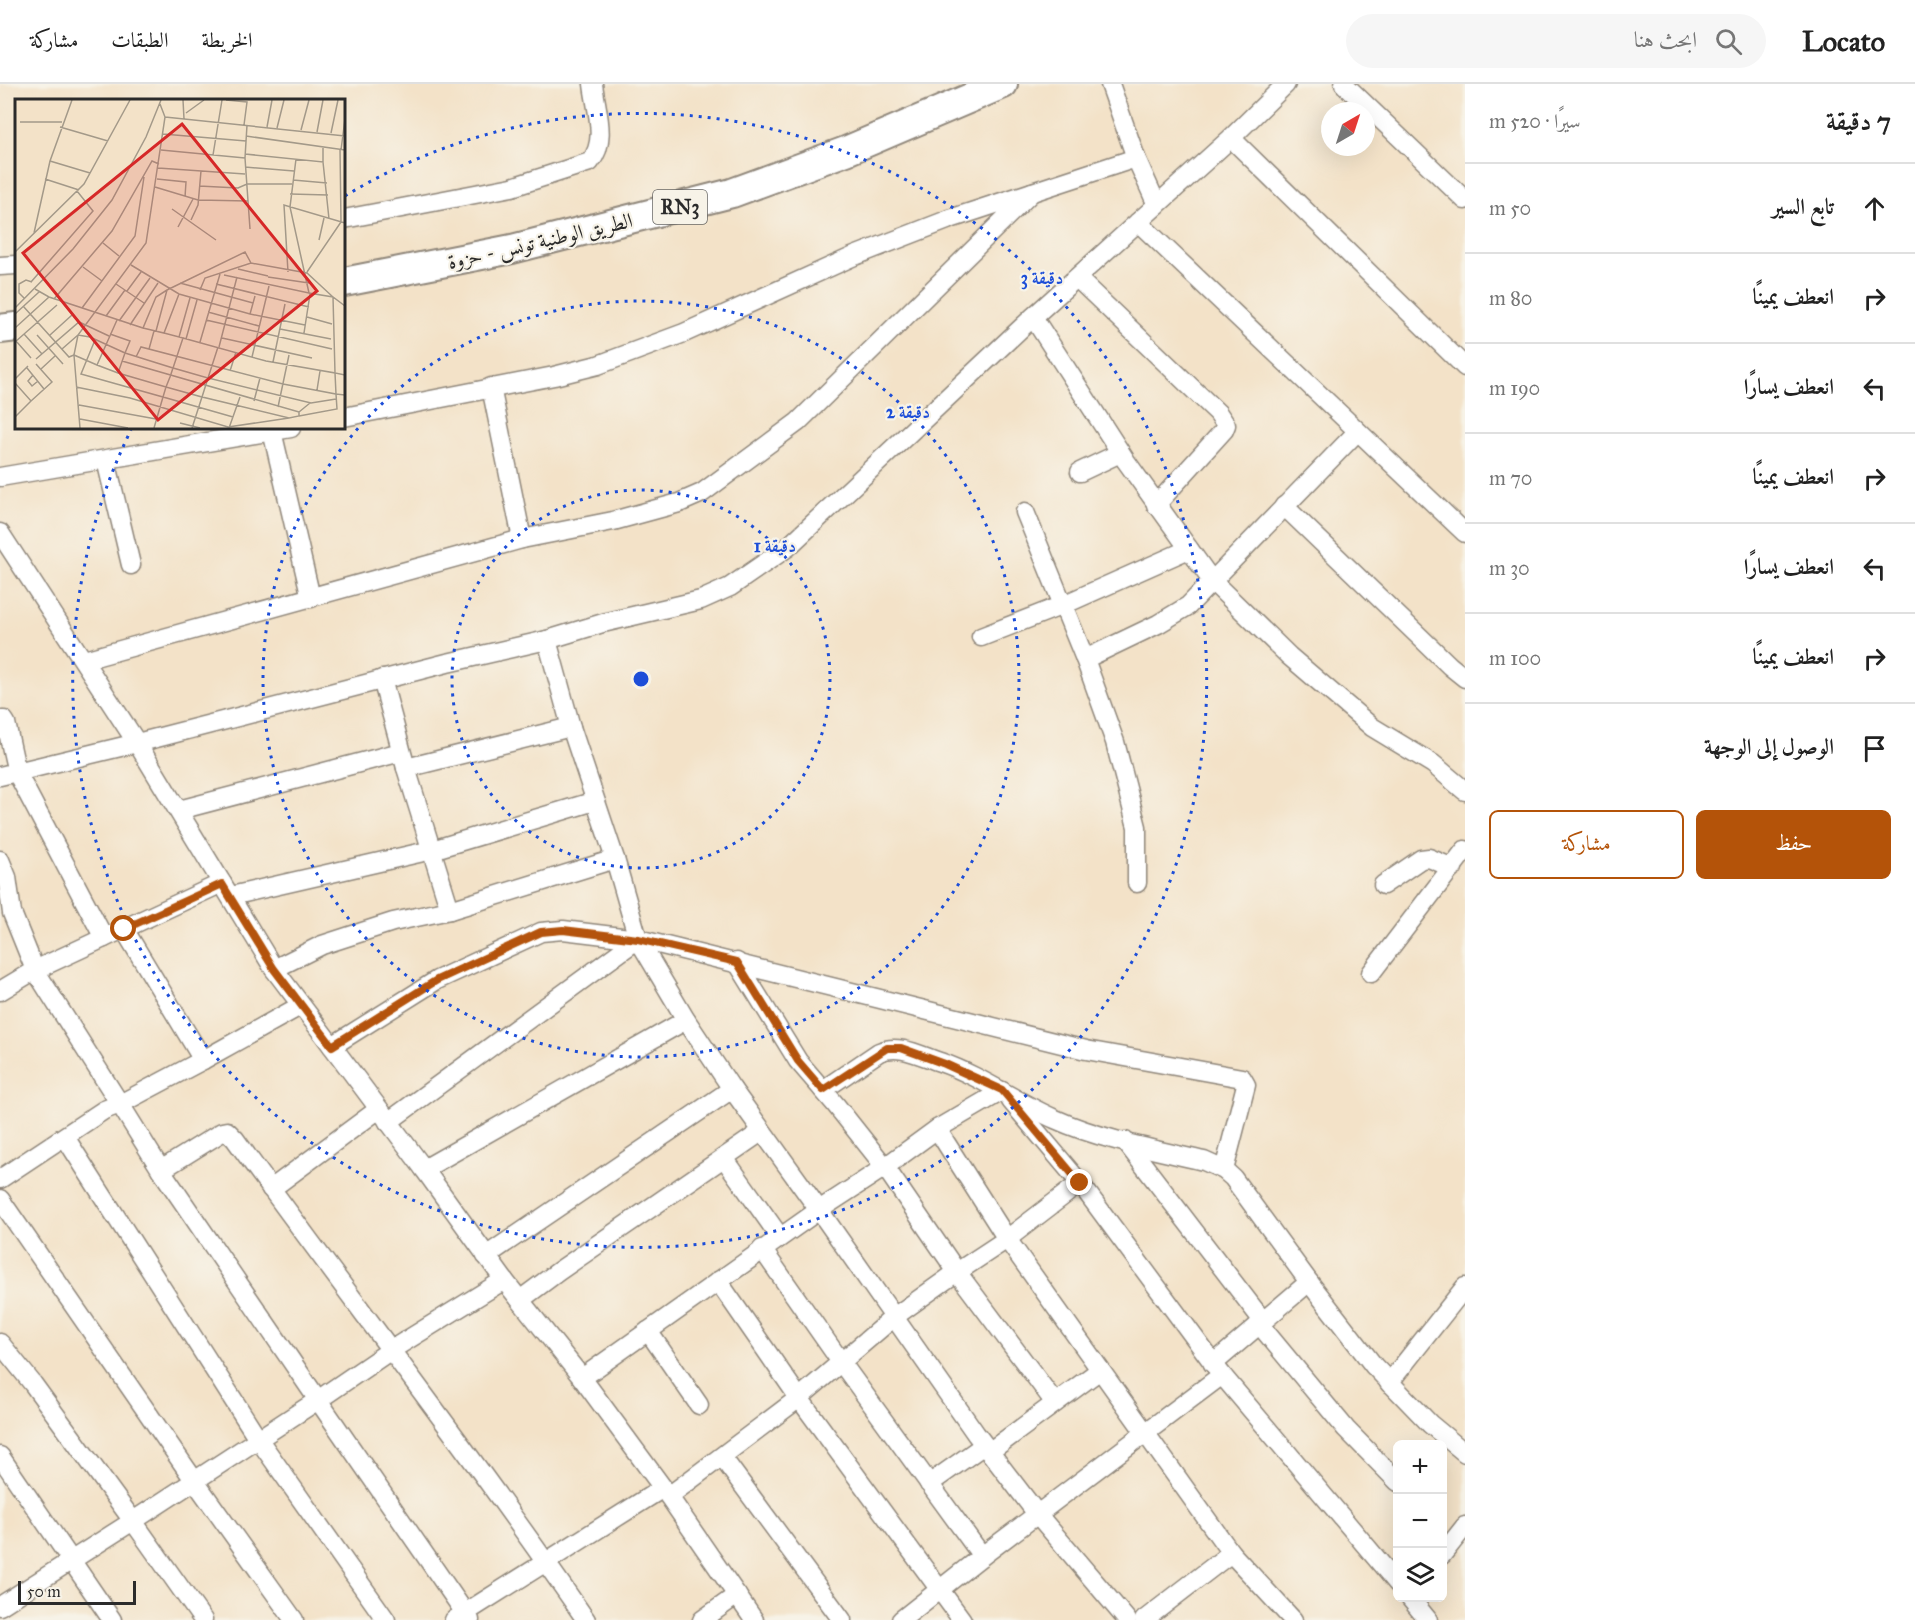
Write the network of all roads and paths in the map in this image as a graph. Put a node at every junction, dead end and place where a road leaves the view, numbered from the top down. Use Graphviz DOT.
graph roads {
  1 [pos="592,84"];
  2 [pos="1003,84"];
  3 [pos="1110,84"];
  4 [pos="1286,84"];
  5 [pos="1344,84"];
  6 [pos="1231,138"];
  7 [pos="1136,158"];
  8 [pos="1032,192"];
  9 [pos="1465,200"];
  10 [pos="1157,205"];
  11 [pos="345,219"];
  12 [pos="1138,222"];
  13 [pos="15,265"];
  14 [pos="0,266"];
  15 [pos="1077,278"];
  16 [pos="345,282"];
  17 [pos="1033,317"];
  18 [pos="15,327"];
  19 [pos="0,329"];
  20 [pos="1465,367"];
  21 [pos="490,387"];
  22 [pos="345,417"];
  23 [pos="285,429"];
  24 [pos="272,431"];
  25 [pos="1357,432"];
  26 [pos="1120,453"];
  27 [pos="106,460"];
  28 [pos="1080,472"];
  29 [pos="0,477"];
  30 [pos="1156,505"];
  31 [pos="1284,506"];
  32 [pos="1025,512"];
  33 [pos="0,533"];
  34 [pos="1465,533"];
  35 [pos="522,539"];
  36 [pos="1189,549"];
  37 [pos="131,565"];
  38 [pos="1212,581"];
  39 [pos="311,597"];
  40 [pos="1063,605"];
  41 [pos="981,637"];
  42 [pos="548,640"];
  43 [pos="1084,659"];
  44 [pos="84,660"];
  45 [pos="1465,678"];
  46 [pos="382,679"];
  47 [pos="0,720"];
  48 [pos="571,727"];
  49 [pos="138,743"];
  50 [pos="404,760"];
  51 [pos="8,775"];
  52 [pos="1465,791"];
  53 [pos="595,801"];
  54 [pos="179,810"];
  55 [pos="432,850"];
  56 [pos="1465,850"];
  57 [pos="615,859"];
  58 [pos="0,860"];
  59 [pos="1453,868"];
  60 [pos="1137,883"];
  61 [pos="1383,885"];
  62 [pos="227,890"];
  63 [pos="4,897"];
  64 [pos="450,910"];
  65 [pos="124,929"];
  66 [pos="104,938"];
  67 [pos="638,939"];
  68 [pos="737,962"];
  69 [pos="274,969"];
  70 [pos="35,970"];
  71 [pos="1371,973"];
  72 [pos="0,991"];
  73 [pos="300,1006"];
  74 [pos="686,1020"];
  75 [pos="332,1046"];
  76 [pos="203,1060"];
  77 [pos="732,1089"];
  78 [pos="823,1090"];
  79 [pos="1002,1090"];
  80 [pos="120,1104"];
  81 [pos="383,1116"];
  82 [pos="937,1129"];
  83 [pos="761,1132"];
  84 [pos="65,1137"];
  85 [pos="1125,1141"];
  86 [pos="724,1158"];
  87 [pos="885,1167"];
  88 [pos="424,1169"];
  89 [pos="161,1170"];
  90 [pos="1224,1170"];
  91 [pos="0,1179"];
  92 [pos="1080,1183"];
  93 [pos="271,1189"];
  94 [pos="0,1199"];
  95 [pos="819,1210"];
  96 [pos="780,1237"];
  97 [pos="1007,1239"];
  98 [pos="762,1249"];
  99 [pos="486,1256"];
  100 [pos="957,1272"];
  101 [pos="504,1280"];
  102 [pos="718,1281"];
  103 [pos="1309,1282"];
  104 [pos="1465,1287"];
  105 [pos="520,1300"];
  106 [pos="894,1317"];
  107 [pos="1261,1322"];
  108 [pos="648,1331"];
  109 [pos="0,1343"];
  110 [pos="391,1350"];
  111 [pos="841,1362"];
  112 [pos="1218,1369"];
  113 [pos="1100,1370"];
  114 [pos="582,1378"];
  115 [pos="1389,1383"];
  116 [pos="799,1398"];
  117 [pos="318,1400"];
  118 [pos="1055,1403"];
  119 [pos="699,1405"];
  120 [pos="1144,1432"];
  121 [pos="259,1440"];
  122 [pos="986,1448"];
  123 [pos="1465,1453"];
  124 [pos="0,1456"];
  125 [pos="723,1457"];
  126 [pos="1393,1477"];
  127 [pos="194,1480"];
  128 [pos="929,1484"];
  129 [pos="666,1492"];
  130 [pos="1038,1515"];
  131 [pos="133,1521"];
  132 [pos="1454,1530"];
  133 [pos="1446,1548"];
  134 [pos="1231,1553"];
  135 [pos="982,1556"];
  136 [pos="73,1560"];
  137 [pos="546,1562"];
  138 [pos="1393,1578"];
  139 [pos="939,1590"];
  140 [pos="737,1595"];
  141 [pos="0,1606"];
  142 [pos="463,1618"];
  143 [pos="112,1620"];
  144 [pos="203,1620"];
  145 [pos="294,1620"];
  146 [pos="386,1620"];
  147 [pos="586,1620"];
  148 [pos="702,1620"];
  149 [pos="754,1620"];
  150 [pos="842,1620"];
  151 [pos="901,1620"];
  152 [pos="962,1620"];
  153 [pos="1127,1620"];
  154 [pos="1144,1620"];
  155 [pos="1293,1620"];
  1 -- 11 [label="street"];
  2 -- 16 [label="main road, الطريق الوطنية تونس - حزوة / RN3"];
  3 -- 7 [label="street"];
  4 -- 6 [label="street"];
  5 -- 9 [label="street"];
  6 -- 10 [label="street"];
  6 -- 20 [label="street"];
  7 -- 8 [label="street"];
  7 -- 10 [label="street"];
  8 -- 21 [label="street"];
  8 -- 35 [label="street"];
  10 -- 12 [label="street"];
  12 -- 15 [label="street"];
  12 -- 25 [label="street"];
  13 -- 14 [label="street"];
  15 -- 17 [label="street"];
  15 -- 30 [label="street"];
  17 -- 26 [label="street"];
  17 -- 42 [label="street"];
  18 -- 19 [label="main road"];
  21 -- 22 [label="street"];
  21 -- 35 [label="street"];
  23 -- 24 [label="street"];
  24 -- 27 [label="street"];
  24 -- 39 [label="street"];
  25 -- 31 [label="street"];
  25 -- 34 [label="street"];
  26 -- 28 [label="street"];
  26 -- 30 [label="street"];
  27 -- 29 [label="street"];
  27 -- 37 [label="street"];
  30 -- 36 [label="street"];
  31 -- 38 [label="street"];
  31 -- 45 [label="street"];
  32 -- 40 [label="street"];
  33 -- 44 [label="street"];
  35 -- 39 [label="street"];
  36 -- 38 [label="street"];
  36 -- 40 [label="street"];
  38 -- 43 [label="street"];
  38 -- 52 [label="street"];
  39 -- 44 [label="street"];
  40 -- 41 [label="street"];
  40 -- 43 [label="street"];
  42 -- 46 [label="street"];
  42 -- 48 [label="street"];
  43 -- 60 [label="street"];
  44 -- 49 [label="street"];
  46 -- 49 [label="street"];
  46 -- 50 [label="street"];
  47 -- 51 [label="street"];
  48 -- 50 [label="street"];
  48 -- 53 [label="street"];
  49 -- 51 [label="street"];
  49 -- 54 [label="street"];
  50 -- 54 [label="street"];
  50 -- 55 [label="street"];
  51 -- 66 [label="street"];
  53 -- 55 [label="street"];
  53 -- 57 [label="street"];
  54 -- 62 [label="street"];
  55 -- 62 [label="street"];
  55 -- 64 [label="street"];
  56 -- 59 [label="street"];
  57 -- 64 [label="street"];
  57 -- 67 [label="street"];
  58 -- 63 [label="street"];
  59 -- 61 [label="street"];
  59 -- 71 [label="street"];
  62 -- 65 [label="street"];
  62 -- 69 [label="street"];
  63 -- 70 [label="street"];
  64 -- 69 [label="street"];
  65 -- 66 [label="street"];
  65 -- 76 [label="street"];
  66 -- 70 [label="street"];
  67 -- 68 [label="street"];
  67 -- 74 [label="street"];
  67 -- 75 [label="street"];
  67 -- 81 [label="street"];
  68 -- 78 [label="street"];
  68 -- 90 [label="street"];
  69 -- 73 [label="street"];
  70 -- 72 [label="street"];
  70 -- 80 [label="street"];
  73 -- 75 [label="street"];
  73 -- 76 [label="street"];
  74 -- 77 [label="street"];
  74 -- 88 [label="street"];
  75 -- 81 [label="street"];
  76 -- 80 [label="street"];
  77 -- 83 [label="street"];
  77 -- 99 [label="street"];
  78 -- 79 [label="street"];
  78 -- 87 [label="street"];
  79 -- 82 [label="street"];
  79 -- 85 [label="street"];
  79 -- 92 [label="street"];
  80 -- 84 [label="street"];
  80 -- 89 [label="street"];
  81 -- 88 [label="street"];
  81 -- 93 [label="street"];
  82 -- 87 [label="street"];
  82 -- 97 [label="street"];
  83 -- 86 [label="street"];
  83 -- 95 [label="street"];
  84 -- 91 [label="street"];
  84 -- 121 [label="street"];
  85 -- 90 [label="street"];
  85 -- 107 [label="street"];
  86 -- 96 [label="street"];
  86 -- 105 [label="street"];
  87 -- 95 [label="street"];
  87 -- 100 [label="street"];
  88 -- 99 [label="street"];
  89 -- 93 [label="street"];
  89 -- 117 [label="street"];
  90 -- 103 [label="street"];
  92 -- 97 [label="street"];
  92 -- 112 [label="street"];
  93 -- 110 [label="street"];
  94 -- 127 [label="street"];
  95 -- 96 [label="street"];
  95 -- 106 [label="street"];
  96 -- 98 [label="street"];
  97 -- 100 [label="street"];
  97 -- 113 [label="street"];
  98 -- 102 [label="street"];
  98 -- 111 [label="street"];
  99 -- 101 [label="street"];
  100 -- 106 [label="street"];
  100 -- 118 [label="street"];
  101 -- 105 [label="street"];
  101 -- 110 [label="street"];
  102 -- 108 [label="street"];
  102 -- 116 [label="street"];
  103 -- 107 [label="street"];
  103 -- 115 [label="street"];
  104 -- 115 [label="street"];
  105 -- 114 [label="street"];
  106 -- 111 [label="street"];
  106 -- 122 [label="street"];
  107 -- 112 [label="street"];
  107 -- 126 [label="street"];
  108 -- 114 [label="street"];
  108 -- 119 [label="street"];
  109 -- 131 [label="street"];
  110 -- 117 [label="street"];
  110 -- 137 [label="street"];
  111 -- 116 [label="street"];
  111 -- 128 [label="street"];
  112 -- 120 [label="street"];
  112 -- 138 [label="street"];
  113 -- 118 [label="street"];
  113 -- 120 [label="street"];
  114 -- 129 [label="street"];
  115 -- 123 [label="street"];
  116 -- 125 [label="street"];
  116 -- 139 [label="street"];
  117 -- 121 [label="street"];
  117 -- 142 [label="street"];
  118 -- 122 [label="street"];
  120 -- 130 [label="street"];
  120 -- 134 [label="street"];
  121 -- 127 [label="street"];
  121 -- 146 [label="street"];
  122 -- 128 [label="street"];
  122 -- 130 [label="street"];
  124 -- 136 [label="street"];
  125 -- 129 [label="street"];
  125 -- 150 [label="street"];
  127 -- 131 [label="street"];
  127 -- 145 [label="street"];
  128 -- 135 [label="street"];
  129 -- 137 [label="street"];
  129 -- 140 [label="street"];
  130 -- 135 [label="street"];
  130 -- 153 [label="street"];
  131 -- 136 [label="street"];
  131 -- 144 [label="street"];
  132 -- 133 [label="street"];
  134 -- 154 [label="street"];
  134 -- 155 [label="street"];
  135 -- 139 [label="street"];
  136 -- 141 [label="street"];
  136 -- 143 [label="street"];
  137 -- 142 [label="street"];
  137 -- 147 [label="street"];
  139 -- 151 [label="street"];
  139 -- 152 [label="street"];
  140 -- 148 [label="street"];
  140 -- 149 [label="street"];
}
